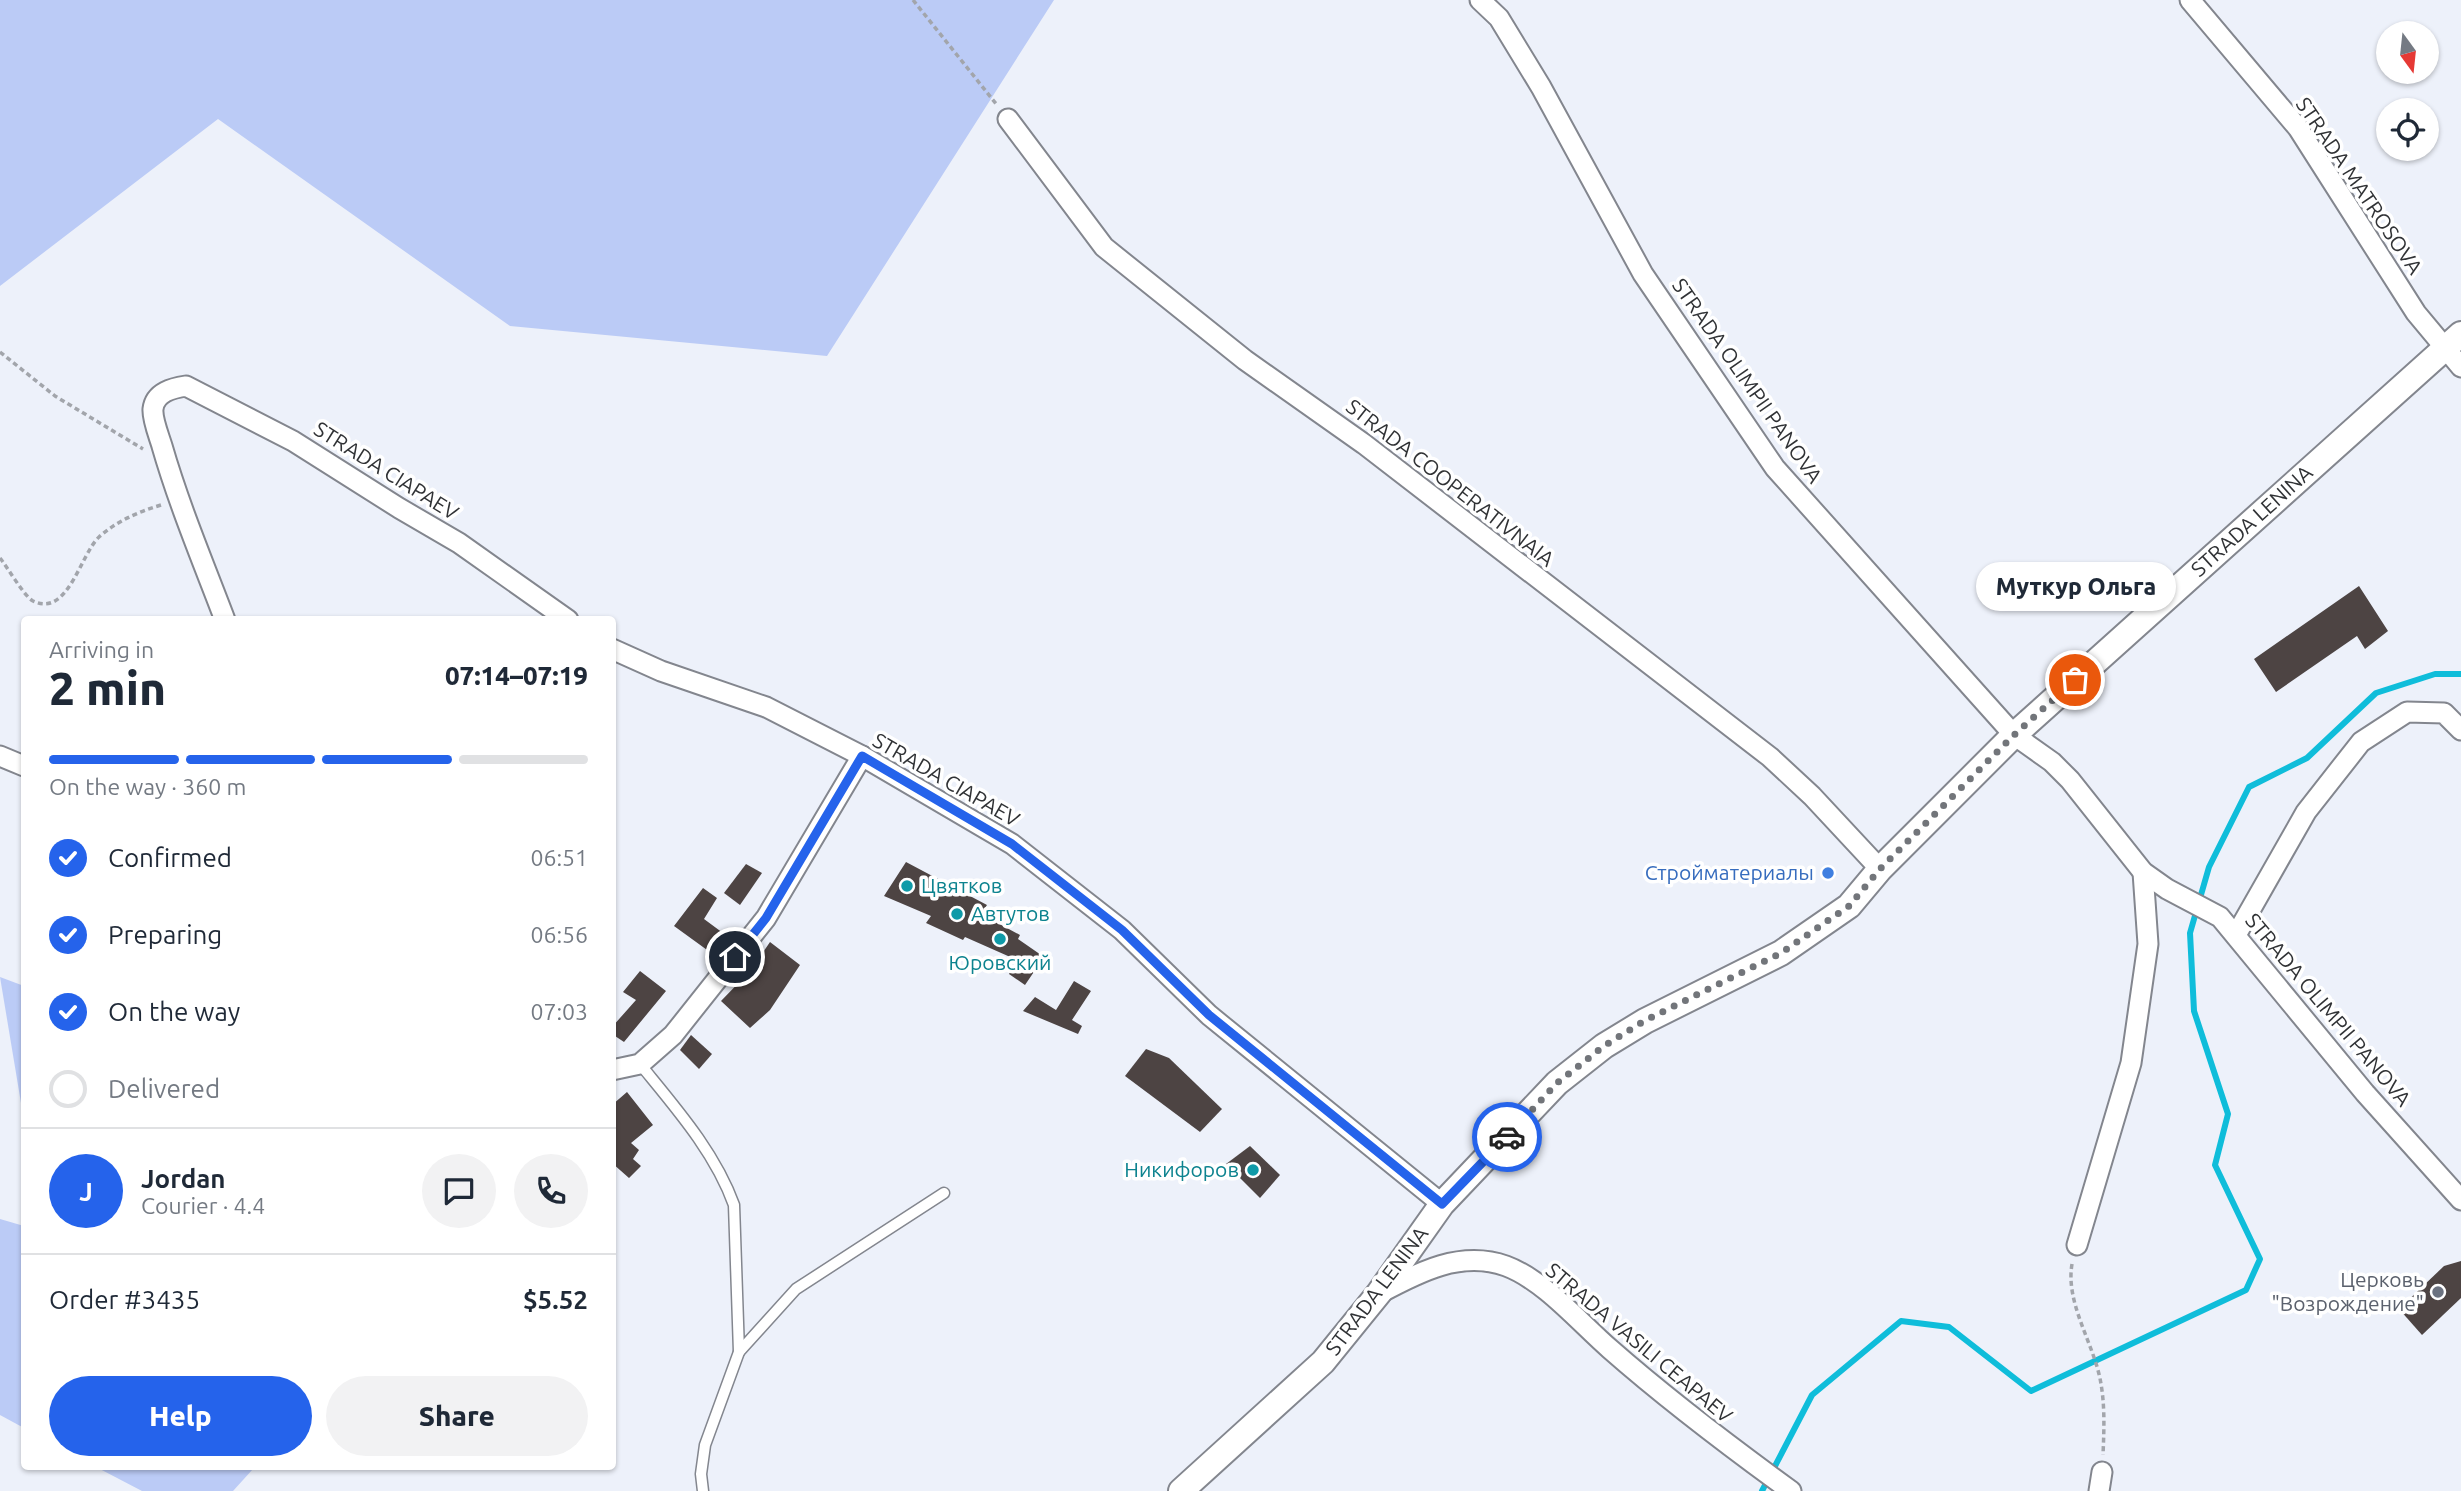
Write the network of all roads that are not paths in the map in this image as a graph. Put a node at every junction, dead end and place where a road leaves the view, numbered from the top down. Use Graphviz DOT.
graph roads {
  1 [pos="1480,0"];
  2 [pos="2190,0"];
  3 [pos="1008,119"];
  4 [pos="2452,341"];
  5 [pos="2461,367"];
  6 [pos="223,616"];
  7 [pos="562,616"];
  8 [pos="616,651"];
  9 [pos="2461,730"];
  10 [pos="2014,735"];
  11 [pos="0,756"];
  12 [pos="862,756"];
  13 [pos="21,765"];
  14 [pos="1880,869"];
  15 [pos="2143,872"];
  16 [pos="2236,935"];
  17 [pos="640,1064"];
  18 [pos="616,1069"];
  19 [pos="944,1193"];
  20 [pos="2461,1200"];
  21 [pos="1442,1204"];
  22 [pos="2077,1245"];
  23 [pos="1379,1293"];
  24 [pos="739,1352"];
  25 [pos="1788,1488"];
  26 [pos="702,1491"];
  27 [pos="1181,1491"];
  1 -- 10 [label="street, STRADA OLIMPII PANOVA"];
  2 -- 4 [label="street, STRADA MATROSOVA"];
  3 -- 14 [label="street, STRADA COOPERATIVNAIA"];
  4 -- 5 [label="street, STRADA MATROSOVA"];
  4 -- 10 [label="street, STRADA LENINA"];
  6 -- 7 [label="street, STRADA CIAPAEV"];
  8 -- 12 [label="street, STRADA CIAPAEV"];
  9 -- 16 [label="street"];
  10 -- 14 [label="street, STRADA LENINA"];
  10 -- 15 [label="street, STRADA OLIMPII PANOVA"];
  11 -- 13 [label="street"];
  12 -- 17 [label="street"];
  12 -- 21 [label="street, STRADA CIAPAEV"];
  14 -- 21 [label="street, STRADA LENINA"];
  15 -- 16 [label="street, STRADA OLIMPII PANOVA"];
  15 -- 22 [label="street"];
  16 -- 20 [label="street, STRADA OLIMPII PANOVA"];
  17 -- 18 [label="street"];
  17 -- 24 [label="lane"];
  19 -- 24 [label="lane"];
  21 -- 23 [label="street, STRADA LENINA"];
  23 -- 25 [label="street, STRADA VASILI CEAPAEV"];
  23 -- 27 [label="street, STRADA LENINA"];
  24 -- 26 [label="lane"];
}
